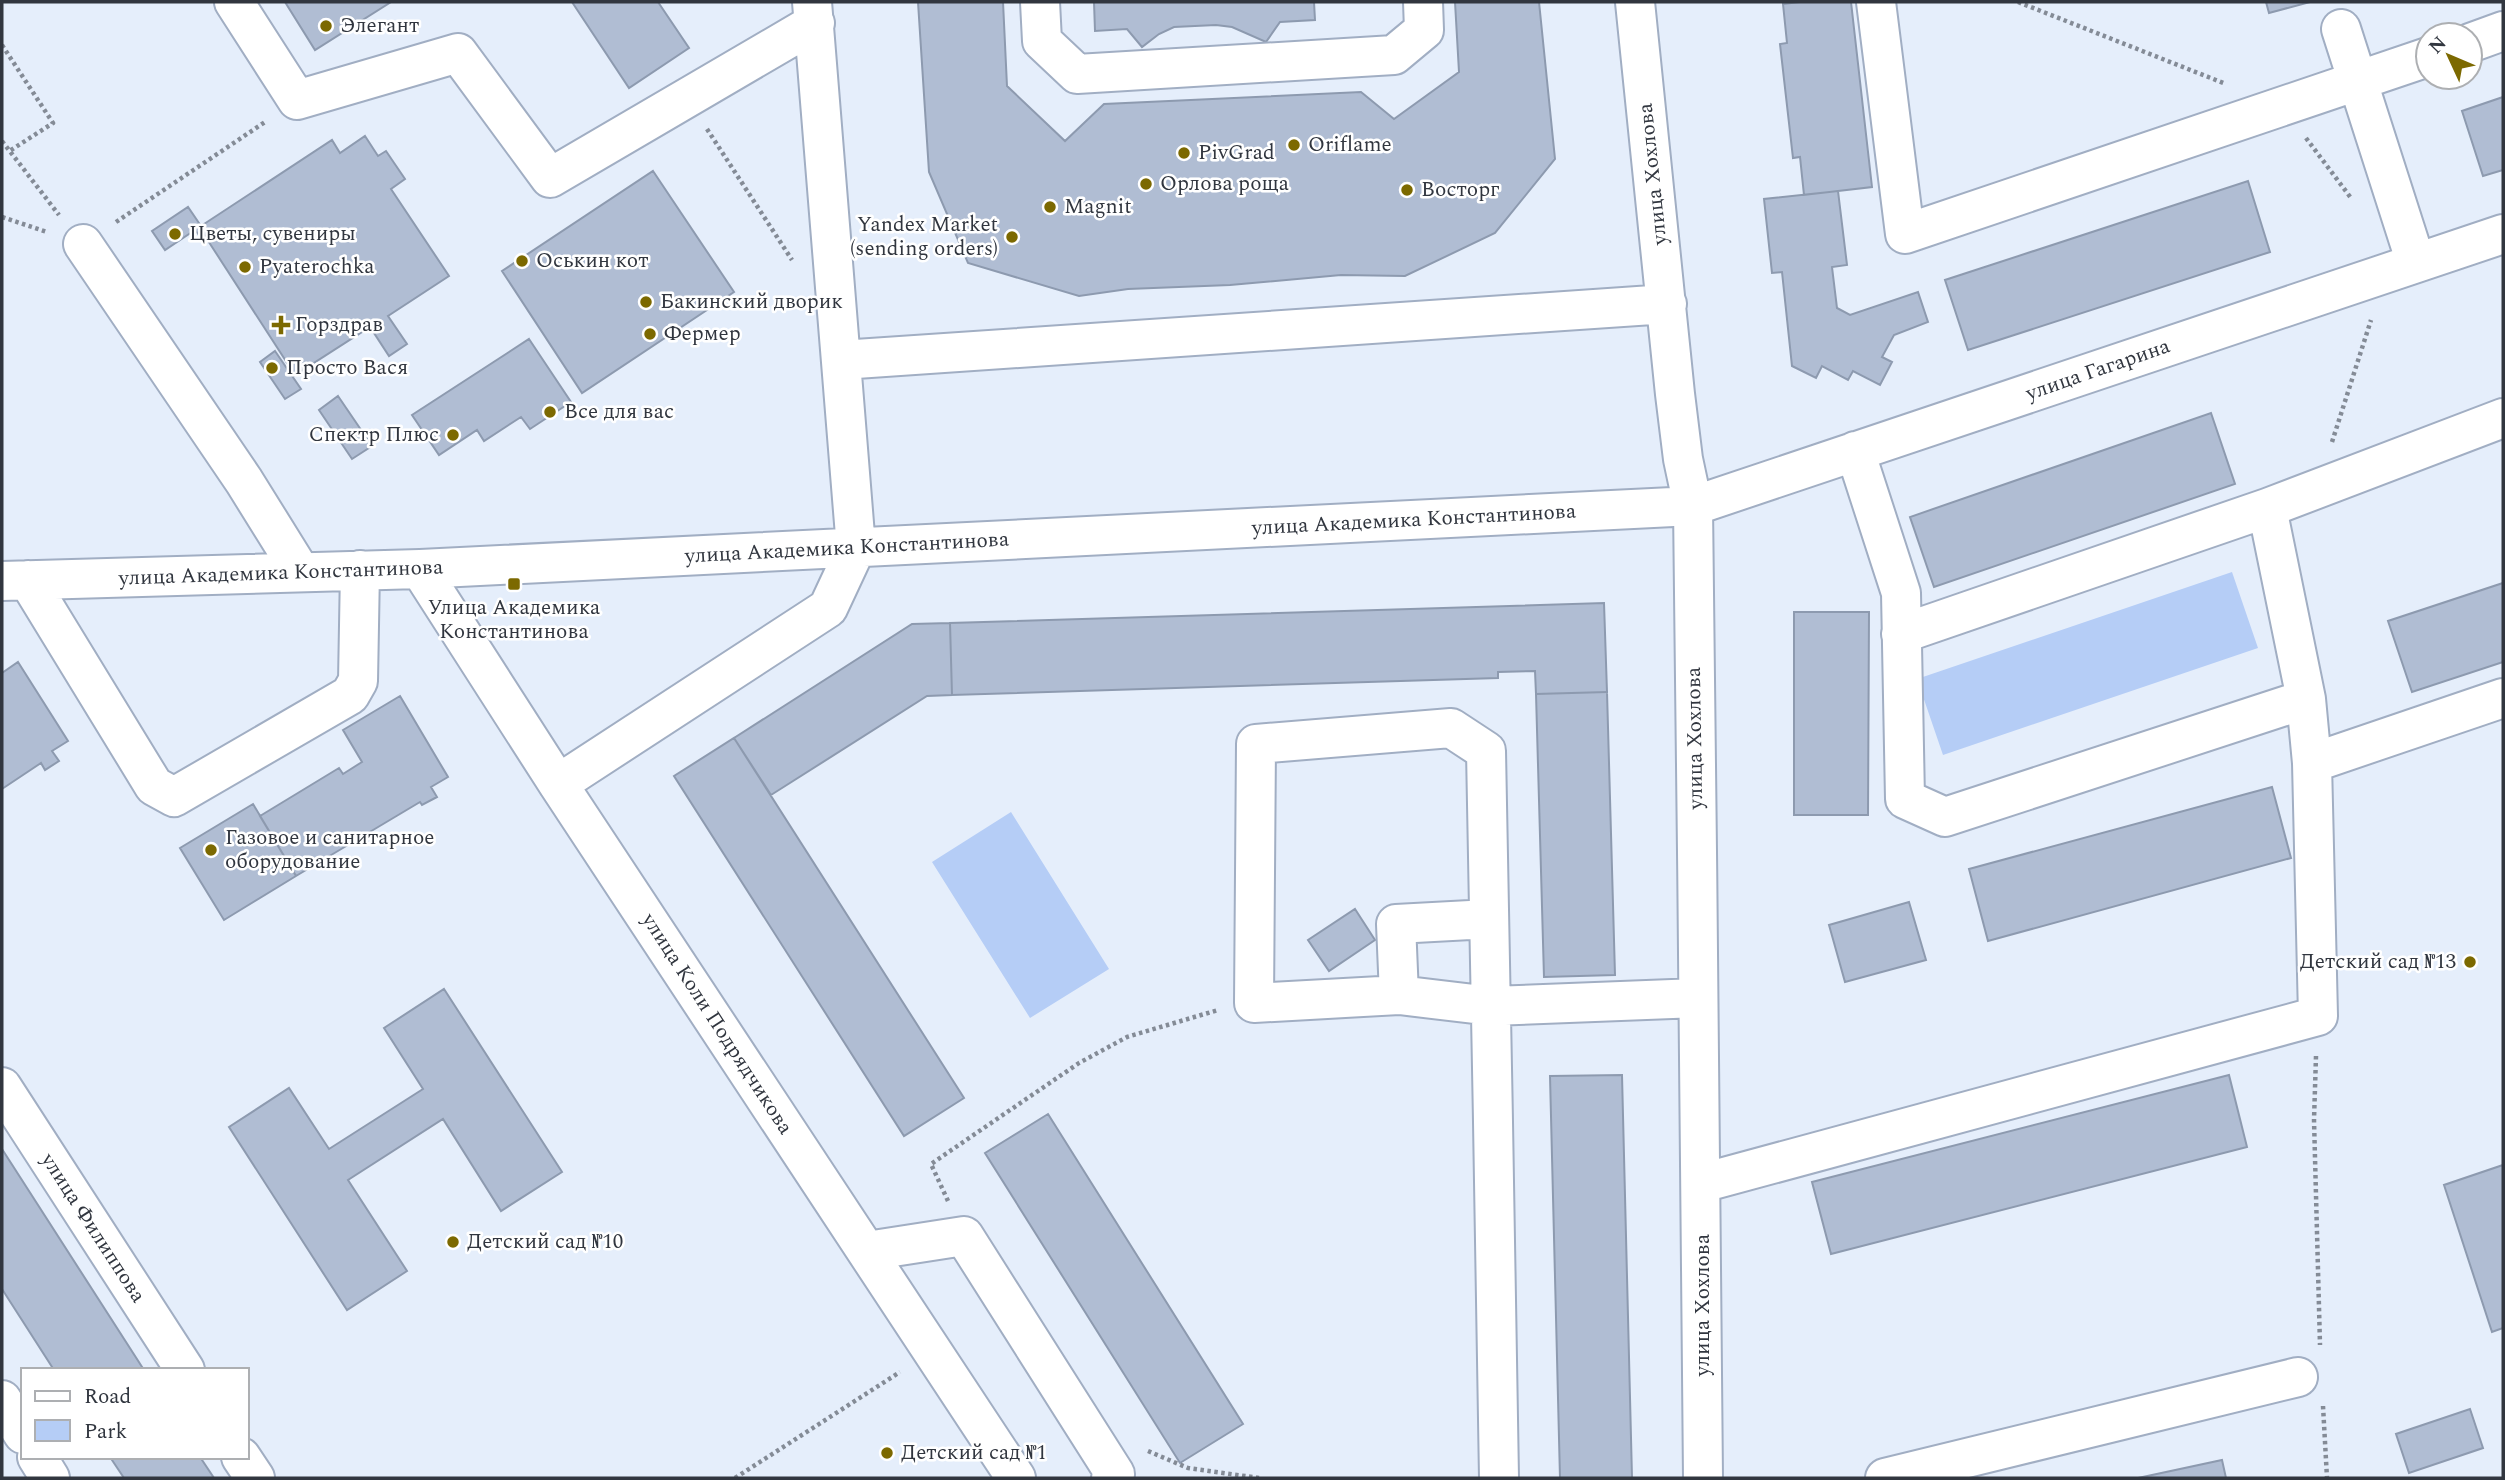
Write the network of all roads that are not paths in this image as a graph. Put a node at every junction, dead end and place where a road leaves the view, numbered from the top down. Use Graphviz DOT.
graph roads {
  1 [pos="234,2"];
  2 [pos="1040,2"];
  3 [pos="1423,2"];
  4 [pos="1635,2"];
  5 [pos="1876,2"];
  6 [pos="813,12"];
  7 [pos="2341,29"];
  8 [pos="2503,31"];
  9 [pos="2484,38"];
  10 [pos="2414,62"];
  11 [pos="2357,82"];
  12 [pos="2503,234"];
  13 [pos="83,244"];
  14 [pos="2416,263"];
  15 [pos="1667,304"];
  16 [pos="841,360"];
  17 [pos="2503,418"];
  18 [pos="1855,452"];
  19 [pos="1693,506"];
  20 [pos="2267,508"];
  21 [pos="856,548"];
  22 [pos="420,569"];
  23 [pos="360,570"];
  24 [pos="300,571"];
  25 [pos="15,581"];
  26 [pos="1901,634"];
  27 [pos="2503,698"];
  28 [pos="2306,699"];
  29 [pos="2312,762"];
  30 [pos="558,784"];
  31 [pos="1489,919"];
  32 [pos="1399,995"];
  33 [pos="1698,998"];
  34 [pos="1490,1006"];
  35 [pos="2,1088"];
  36 [pos="1702,1183"];
  37 [pos="867,1251"];
  38 [pos="184,1368"];
  39 [pos="2314,1378"];
  40 [pos="38,1459"];
  41 [pos="242,1459"];
  42 [pos="50,1478"];
  43 [pos="255,1478"];
  44 [pos="1016,1478"];
  45 [pos="1111,1478"];
  46 [pos="1499,1478"];
  47 [pos="1703,1478"];
  48 [pos="1885,1478"];
  1 -- 6 [label="street"];
  2 -- 3 [label="street"];
  4 -- 15 [label="street, улица Хохлова"];
  5 -- 11 [label="street"];
  6 -- 16 [label="street"];
  7 -- 11 [label="street"];
  8 -- 9 [label="street"];
  10 -- 11 [label="street"];
  11 -- 14 [label="street"];
  12 -- 14 [label="street, улица Гагарина"];
  13 -- 24 [label="street"];
  14 -- 18 [label="street, улица Гагарина"];
  15 -- 16 [label="street"];
  15 -- 19 [label="street, улица Хохлова"];
  16 -- 21 [label="street"];
  17 -- 20 [label="street"];
  18 -- 19 [label="street, улица Гагарина"];
  18 -- 26 [label="street"];
  19 -- 21 [label="street, улица Академика Константинова"];
  19 -- 33 [label="street, улица Хохлова"];
  20 -- 26 [label="street"];
  20 -- 28 [label="street"];
  21 -- 22 [label="street, улица Академика Константинова"];
  21 -- 30 [label="street"];
  22 -- 23 [label="street, улица Академика Константинова"];
  22 -- 30 [label="street, улица Коли Подрядчикова"];
  23 -- 24 [label="street, улица Академика Константинова"];
  23 -- 25 [label="street"];
  24 -- 25 [label="street, улица Академика Константинова"];
  26 -- 28 [label="street"];
  27 -- 29 [label="street"];
  28 -- 29 [label="street"];
  29 -- 36 [label="street"];
  30 -- 37 [label="street, улица Коли Подрядчикова"];
  31 -- 32 [label="street"];
  31 -- 32 [label="street"];
  31 -- 34 [label="street"];
  32 -- 34 [label="street"];
  33 -- 34 [label="street"];
  33 -- 36 [label="street, улица Хохлова"];
  34 -- 46 [label="street"];
  35 -- 38 [label="street, улица Филиппова"];
  36 -- 47 [label="street, улица Хохлова"];
  37 -- 44 [label="street, улица Коли Подрядчикова"];
  37 -- 45 [label="street"];
  39 -- 48 [label="street"];
  40 -- 42 [label="street"];
  41 -- 43 [label="street"];
}
